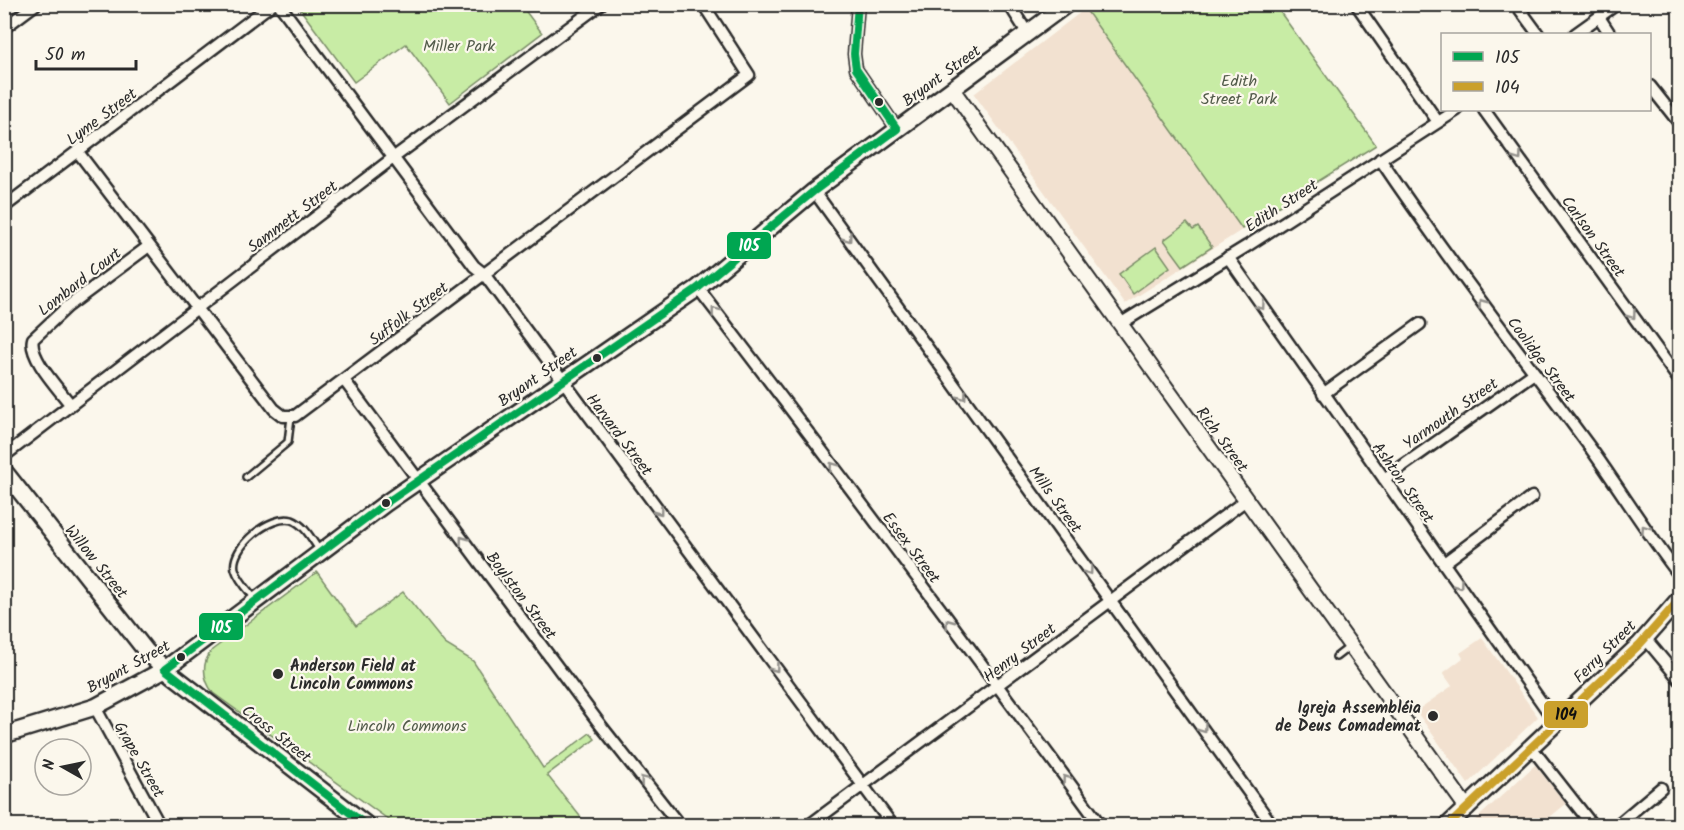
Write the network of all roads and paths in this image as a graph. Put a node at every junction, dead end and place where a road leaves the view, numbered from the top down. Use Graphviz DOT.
graph roads {
  1 [pos="36,4"];
  2 [pos="272,4"];
  3 [pos="279,4"];
  4 [pos="703,4"];
  5 [pos="858,4"];
  6 [pos="1010,4"];
  7 [pos="1067,4"];
  8 [pos="1356,4"];
  9 [pos="1516,4"];
  10 [pos="1617,4"];
  11 [pos="595,6"];
  12 [pos="1599,17"];
  13 [pos="4,28"];
  14 [pos="1537,33"];
  15 [pos="1576,33"];
  16 [pos="1609,33"];
  17 [pos="1028,34"];
  18 [pos="1651,87"];
  19 [pos="952,89"];
  20 [pos="1455,111"];
  21 [pos="1485,111"];
  22 [pos="1438,122"];
  23 [pos="1680,124"];
  24 [pos="897,129"];
  25 [pos="78,152"];
  26 [pos="393,158"];
  27 [pos="1380,159"];
  28 [pos="814,191"];
  29 [pos="4,207"];
  30 [pos="149,246"];
  31 [pos="1228,257"];
  32 [pos="484,274"];
  33 [pos="698,288"];
  34 [pos="196,308"];
  35 [pos="1120,324"];
  36 [pos="1420,324"];
  37 [pos="1534,373"];
  38 [pos="344,380"];
  39 [pos="561,380"];
  40 [pos="1680,381"];
  41 [pos="1323,394"];
  42 [pos="70,404"];
  43 [pos="291,417"];
  44 [pos="4,456"];
  45 [pos="4,471"];
  46 [pos="246,477"];
  47 [pos="1384,479"];
  48 [pos="418,482"];
  49 [pos="1532,497"];
  50 [pos="1246,500"];
  51 [pos="321,552"];
  52 [pos="1443,563"];
  53 [pos="1680,576"];
  54 [pos="1680,598"];
  55 [pos="256,600"];
  56 [pos="1111,600"];
  57 [pos="1645,638"];
  58 [pos="1351,646"];
  59 [pos="1336,657"];
  60 [pos="165,669"];
  61 [pos="1680,680"];
  62 [pos="998,687"];
  63 [pos="94,707"];
  64 [pos="1556,723"];
  65 [pos="4,735"];
  66 [pos="1531,747"];
  67 [pos="862,785"];
  68 [pos="1661,788"];
  69 [pos="1467,808"];
  70 [pos="160,825"];
  71 [pos="368,825"];
  72 [pos="680,825"];
  73 [pos="808,825"];
  74 [pos="893,825"];
  75 [pos="1101,825"];
  76 [pos="1273,825"];
  77 [pos="1447,825"];
  78 [pos="1593,825"];
  79 [pos="1616,825"];
  1 -- 13 [label="street"];
  2 -- 25 [label="street, Lyme Street"];
  3 -- 26 [label="street, Harvard Street"];
  4 -- 32 [label="street, Suffolk Street"];
  5 -- 24 [label="street"];
  6 -- 17 [label="street"];
  7 -- 17 [label="main road, Bryant Street"];
  8 -- 22 [label="street"];
  9 -- 14 [label="street"];
  10 -- 12 [label="street"];
  11 -- 26 [label="street, Sammett Street"];
  12 -- 15 [label="street"];
  12 -- 16 [label="street"];
  17 -- 19 [label="main road, Bryant Street"];
  18 -- 23 [label="street"];
  19 -- 24 [label="main road, Bryant Street"];
  19 -- 35 [label="street, Rich Street"];
  20 -- 22 [label="street, Edith Street"];
  21 -- 40 [label="street, Carlson Street, one-way"];
  22 -- 27 [label="street, Edith Street"];
  24 -- 28 [label="main road, Bryant Street"];
  25 -- 29 [label="street, Lyme Street"];
  25 -- 30 [label="street"];
  26 -- 32 [label="street, Harvard Street"];
  26 -- 34 [label="street, Sammett Street"];
  27 -- 31 [label="street, Edith Street"];
  37 -- 27 [label="street, Coolidge Street, one-way"];
  28 -- 33 [label="main road, Bryant Street"];
  28 -- 56 [label="street, Mills Street, one-way"];
  30 -- 34 [label="street"];
  30 -- 42 [label="street, Lombard Court"];
  31 -- 35 [label="street, Edith Street"];
  31 -- 41 [label="street, Ashton Street, one-way"];
  32 -- 38 [label="street, Suffolk Street"];
  32 -- 39 [label="street, Harvard Street"];
  33 -- 39 [label="main road, Bryant Street"];
  62 -- 33 [label="street, Essex Street, one-way"];
  34 -- 42 [label="street, Sammett Street"];
  34 -- 43 [label="street"];
  35 -- 50 [label="street, Rich Street"];
  36 -- 41 [label="street"];
  37 -- 47 [label="street, Yarmouth Street"];
  53 -- 37 [label="street, Coolidge Street, one-way"];
  38 -- 43 [label="street, Suffolk Street"];
  38 -- 48 [label="street, Boylston Street"];
  39 -- 48 [label="main road, Bryant Street"];
  39 -- 67 [label="street, Harvard Street, one-way"];
  41 -- 47 [label="street, Ashton Street"];
  42 -- 44 [label="street, Sammett Street"];
  43 -- 46 [label="lane"];
  45 -- 60 [label="main road, Willow Street"];
  47 -- 52 [label="street, Ashton Street"];
  48 -- 51 [label="main road, Bryant Street"];
  72 -- 48 [label="street, Boylston Street, one-way"];
  49 -- 52 [label="street"];
  50 -- 56 [label="street, Henry Street"];
  50 -- 58 [label="street, Rich Street"];
  51 -- 55 [label="main road, Bryant Street"];
  51 -- 55 [label="lane"];
  52 -- 64 [label="street, Ashton Street, one-way"];
  54 -- 57 [label="main road, Ferry Street"];
  55 -- 60 [label="main road, Bryant Street"];
  56 -- 62 [label="street, Henry Street"];
  56 -- 76 [label="street, Mills Street, one-way"];
  57 -- 61 [label="street"];
  57 -- 64 [label="main road, Ferry Street"];
  58 -- 59 [label="lane"];
  58 -- 69 [label="street, Rich Street"];
  60 -- 63 [label="main road, Bryant Street"];
  60 -- 71 [label="main road, Cross Street"];
  62 -- 67 [label="street, Henry Street"];
  75 -- 62 [label="street, Essex Street, one-way"];
  63 -- 65 [label="main road, Bryant Street"];
  63 -- 70 [label="street, Grape Street"];
  64 -- 66 [label="main road, Ferry Street"];
  66 -- 69 [label="main road, Ferry Street"];
  66 -- 78 [label="street"];
  67 -- 73 [label="street, Henry Street"];
  67 -- 74 [label="street, Harvard Street"];
  68 -- 79 [label="street"];
  69 -- 77 [label="main road, Ferry Street"];
}
